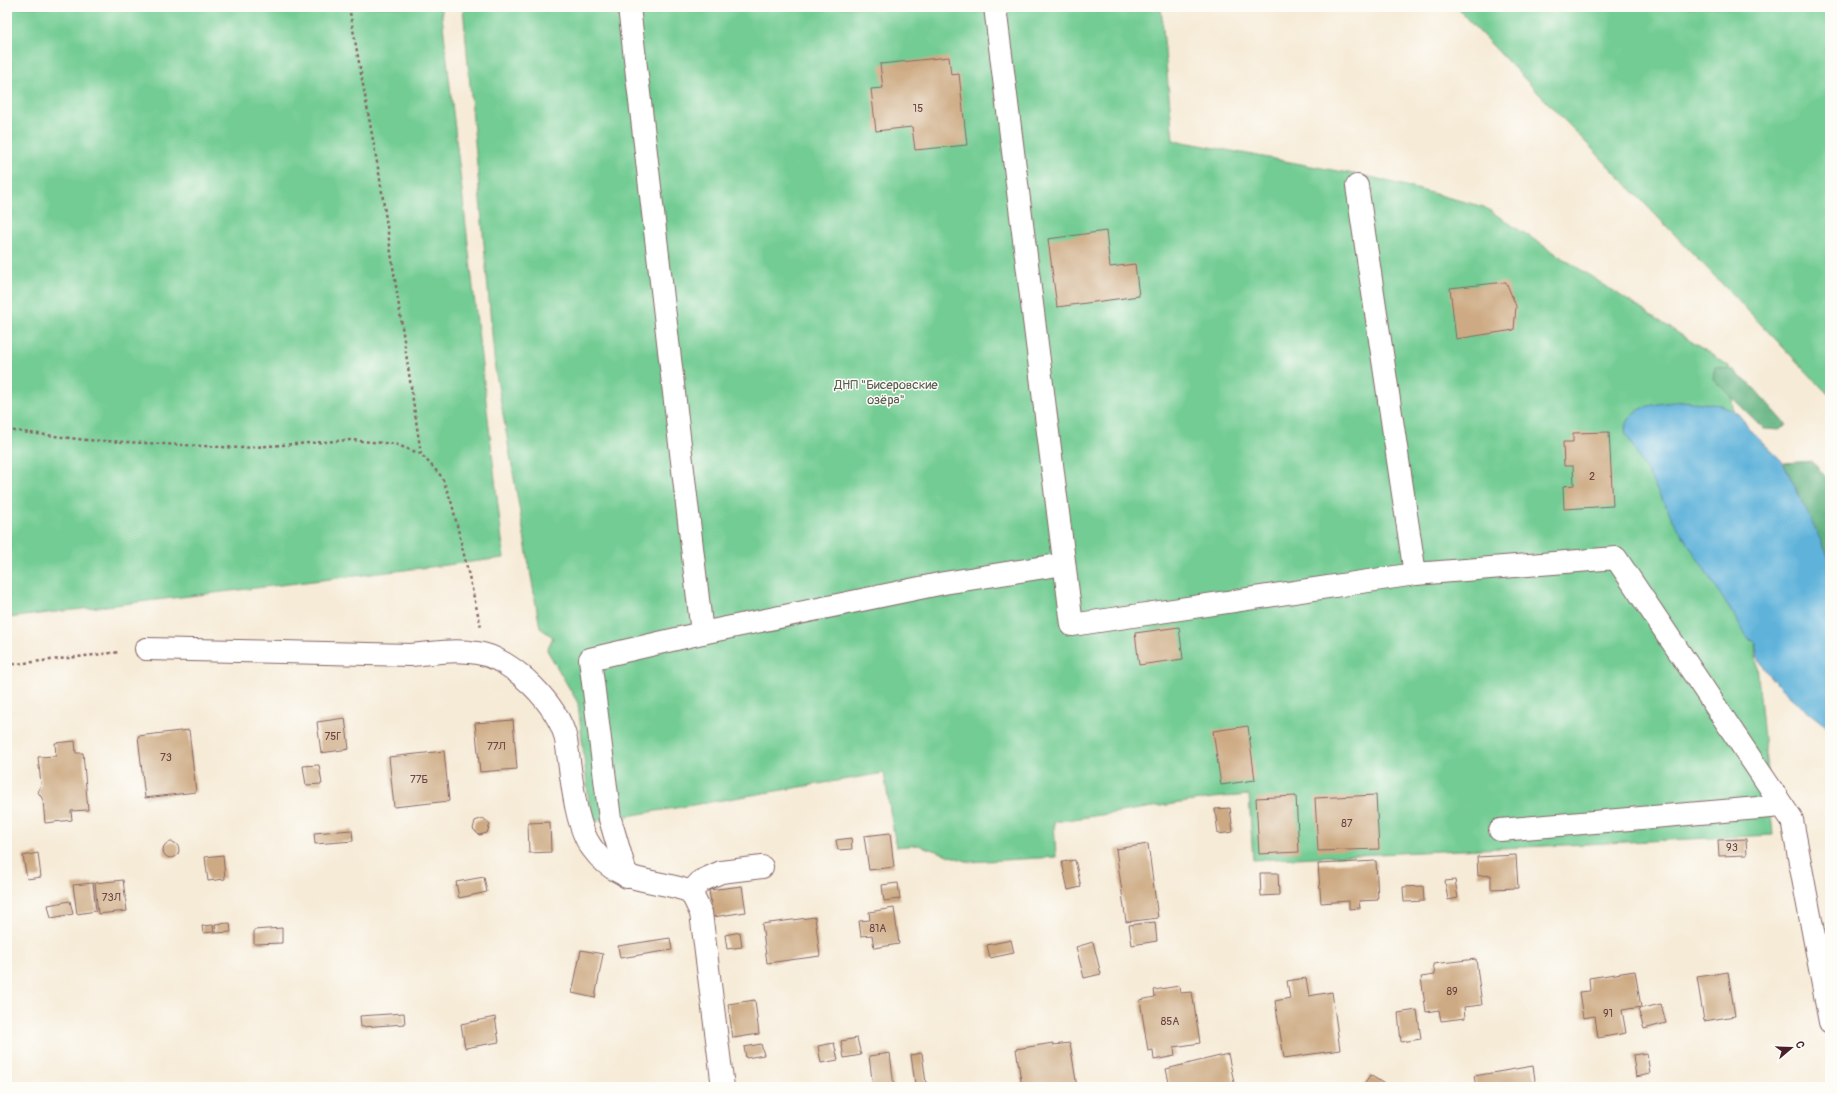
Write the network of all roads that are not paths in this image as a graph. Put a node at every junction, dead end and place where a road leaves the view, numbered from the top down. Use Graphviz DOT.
graph roads {
  1 [pos="629,7"];
  2 [pos="995,7"];
  3 [pos="1358,186"];
  4 [pos="1064,564"];
  5 [pos="1414,574"];
  6 [pos="702,633"];
  7 [pos="146,649"];
  8 [pos="1782,806"];
  9 [pos="1500,830"];
  10 [pos="762,867"];
  11 [pos="627,877"];
  12 [pos="691,892"];
  13 [pos="1830,1022"];
  14 [pos="723,1087"];
  1 -- 6 [label="street"];
  2 -- 4 [label="street"];
  3 -- 5 [label="street"];
  4 -- 5 [label="street"];
  4 -- 6 [label="street"];
  5 -- 8 [label="street"];
  6 -- 11 [label="street"];
  7 -- 11 [label="street"];
  8 -- 9 [label="street"];
  8 -- 13 [label="street"];
  10 -- 12 [label="street"];
  11 -- 12 [label="street"];
  12 -- 14 [label="street"];
}
